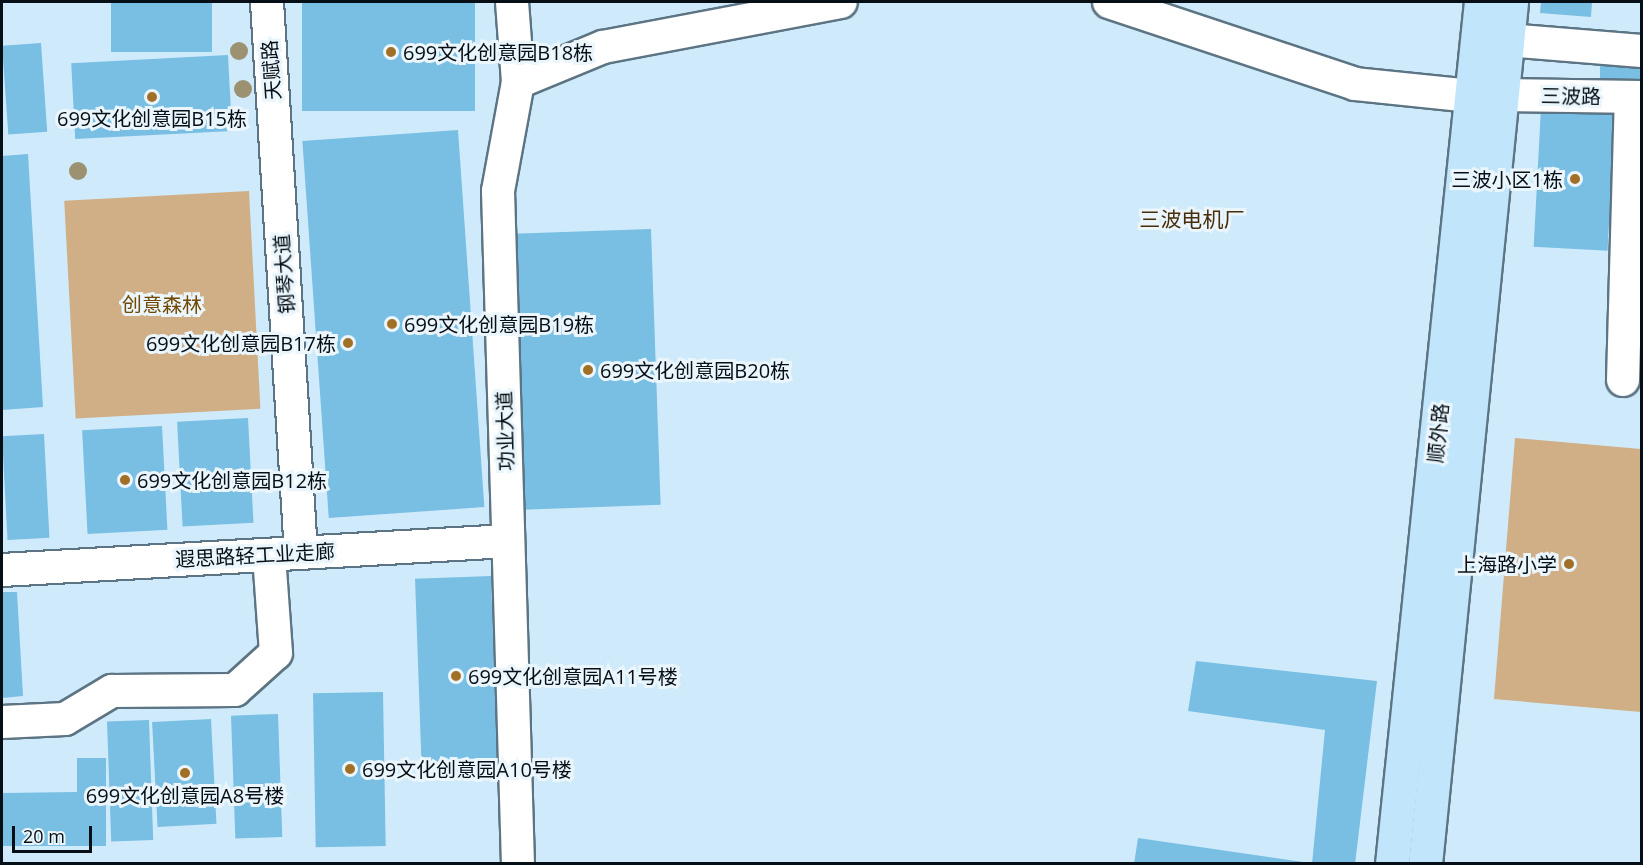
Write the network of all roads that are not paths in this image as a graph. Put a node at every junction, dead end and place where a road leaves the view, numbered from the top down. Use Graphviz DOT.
graph roads {
  1 [pos="267,2"];
  2 [pos="512,2"];
  3 [pos="842,2"];
  4 [pos="1109,2"];
  5 [pos="1481,2"];
  6 [pos="1511,2"];
  7 [pos="1507,40"];
  8 [pos="1641,51"];
  9 [pos="518,82"];
  10 [pos="1487,95"];
  11 [pos="1636,97"];
  12 [pos="276,139"];
  13 [pos="1623,380"];
  14 [pos="508,542"];
  15 [pos="301,553"];
  16 [pos="269,555"];
  17 [pos="2,570"];
  18 [pos="2,722"];
  19 [pos="1433,784"];
  20 [pos="1395,828"];
  21 [pos="518,864"];
  22 [pos="1380,864"];
  23 [pos="1392,864"];
  24 [pos="1425,864"];
  25 [pos="1445,864"];
  1 -- 12 [label="street, 天赋路"];
  2 -- 9 [label="street, 功业大道"];
  3 -- 9 [label="street"];
  4 -- 10 [label="street, 三波路"];
  5 -- 10 [label="main road, 顺外路"];
  6 -- 7 [label="main road, 顺外路"];
  7 -- 8 [label="street"];
  7 -- 10 [label="main road, 顺外路"];
  9 -- 14 [label="street, 功业大道"];
  10 -- 11 [label="street, 三波路"];
  10 -- 19 [label="main road, 顺外路"];
  10 -- 20 [label="main road, 顺外路"];
  11 -- 13 [label="street"];
  12 -- 15 [label="street, 钢琴大道"];
  14 -- 15 [label="street, 遐思路轻工业走廊"];
  14 -- 21 [label="street, 功业大道"];
  15 -- 16 [label="street, 遐思路轻工业走廊"];
  16 -- 17 [label="street, 遐思路轻工业走廊"];
  16 -- 18 [label="street"];
  19 -- 24 [label="main road, 顺外路"];
  19 -- 25 [label="main road"];
  20 -- 22 [label="main road"];
  20 -- 23 [label="main road, 顺外路"];
}
